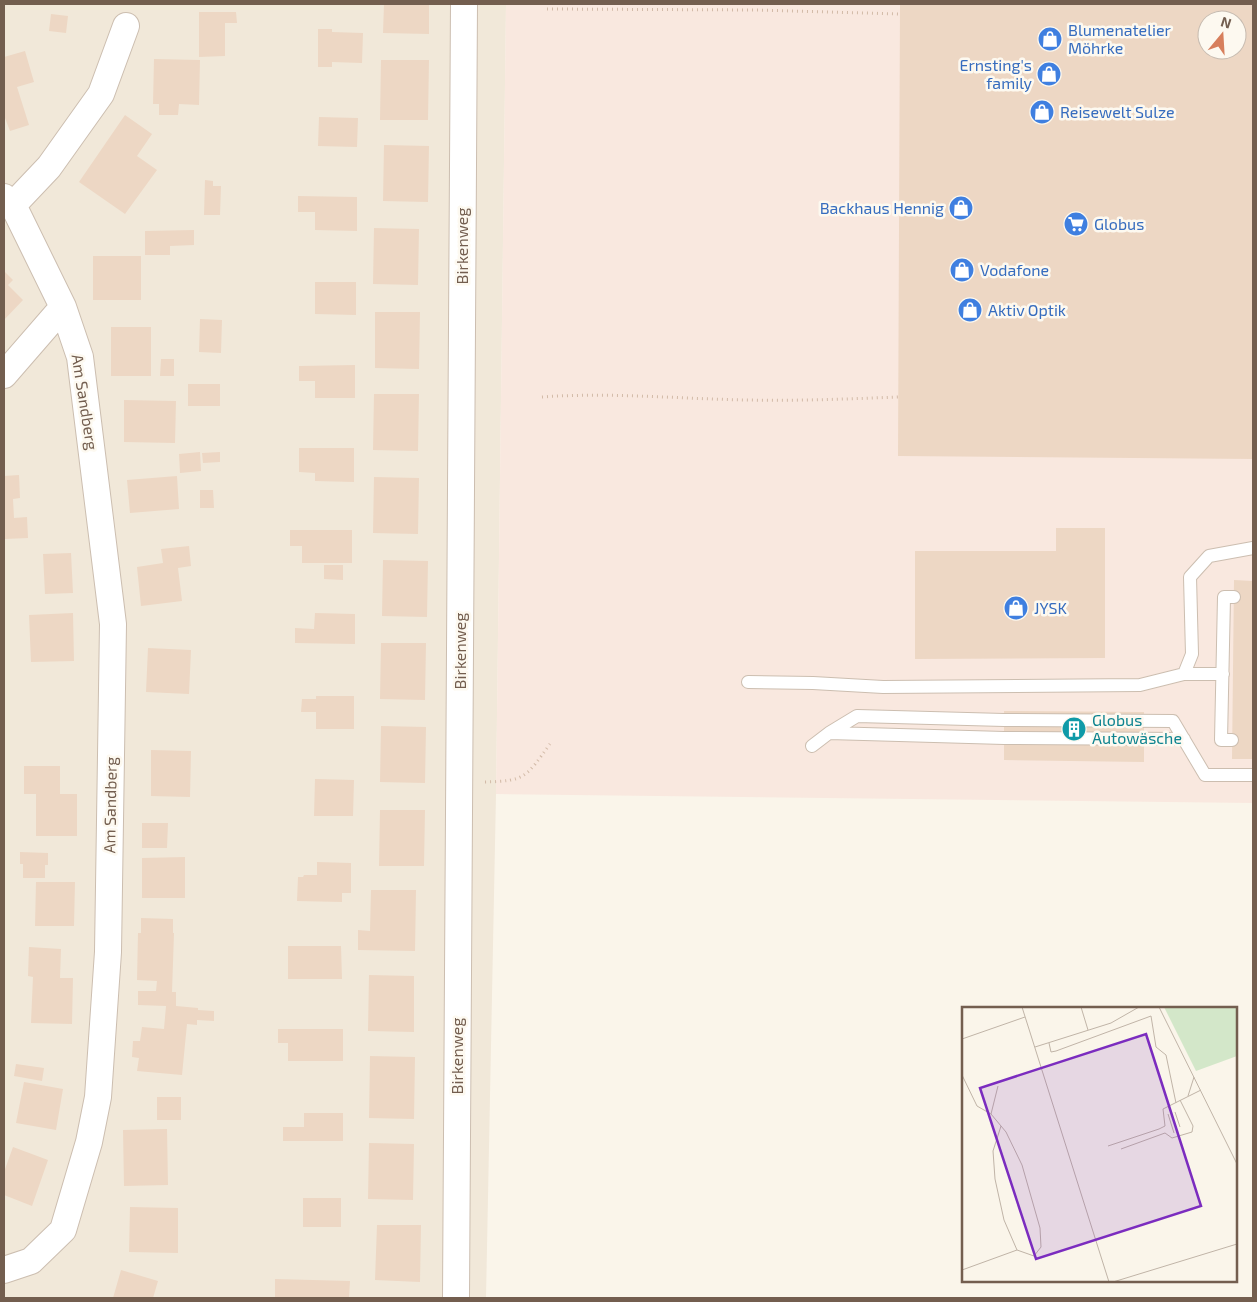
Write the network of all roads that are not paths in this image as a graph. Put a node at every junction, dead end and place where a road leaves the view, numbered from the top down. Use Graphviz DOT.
graph roads {
  1 [pos="464,4"];
  2 [pos="126,26"];
  3 [pos="8,201"];
  4 [pos="63,307"];
  5 [pos="4,375"];
  6 [pos="1253,548"];
  7 [pos="1234,597"];
  8 [pos="1184,674"];
  9 [pos="1226,680"];
  10 [pos="748,682"];
  11 [pos="829,733"];
  12 [pos="1184,739"];
  13 [pos="1232,740"];
  14 [pos="812,746"];
  15 [pos="1253,775"];
  16 [pos="4,1270"];
  17 [pos="456,1298"];
  1 -- 17 [label="street, Birkenweg"];
  2 -- 3 [label="street, Am Sandberg"];
  3 -- 4 [label="street, Am Sandberg"];
  4 -- 5 [label="street"];
  4 -- 16 [label="street, Am Sandberg"];
  6 -- 8 [label="lane"];
  7 -- 9 [label="lane"];
  8 -- 9 [label="lane"];
  8 -- 10 [label="lane"];
  9 -- 13 [label="lane"];
  11 -- 12 [label="lane"];
  11 -- 12 [label="lane"];
  11 -- 14 [label="lane"];
  12 -- 15 [label="lane"];
}
